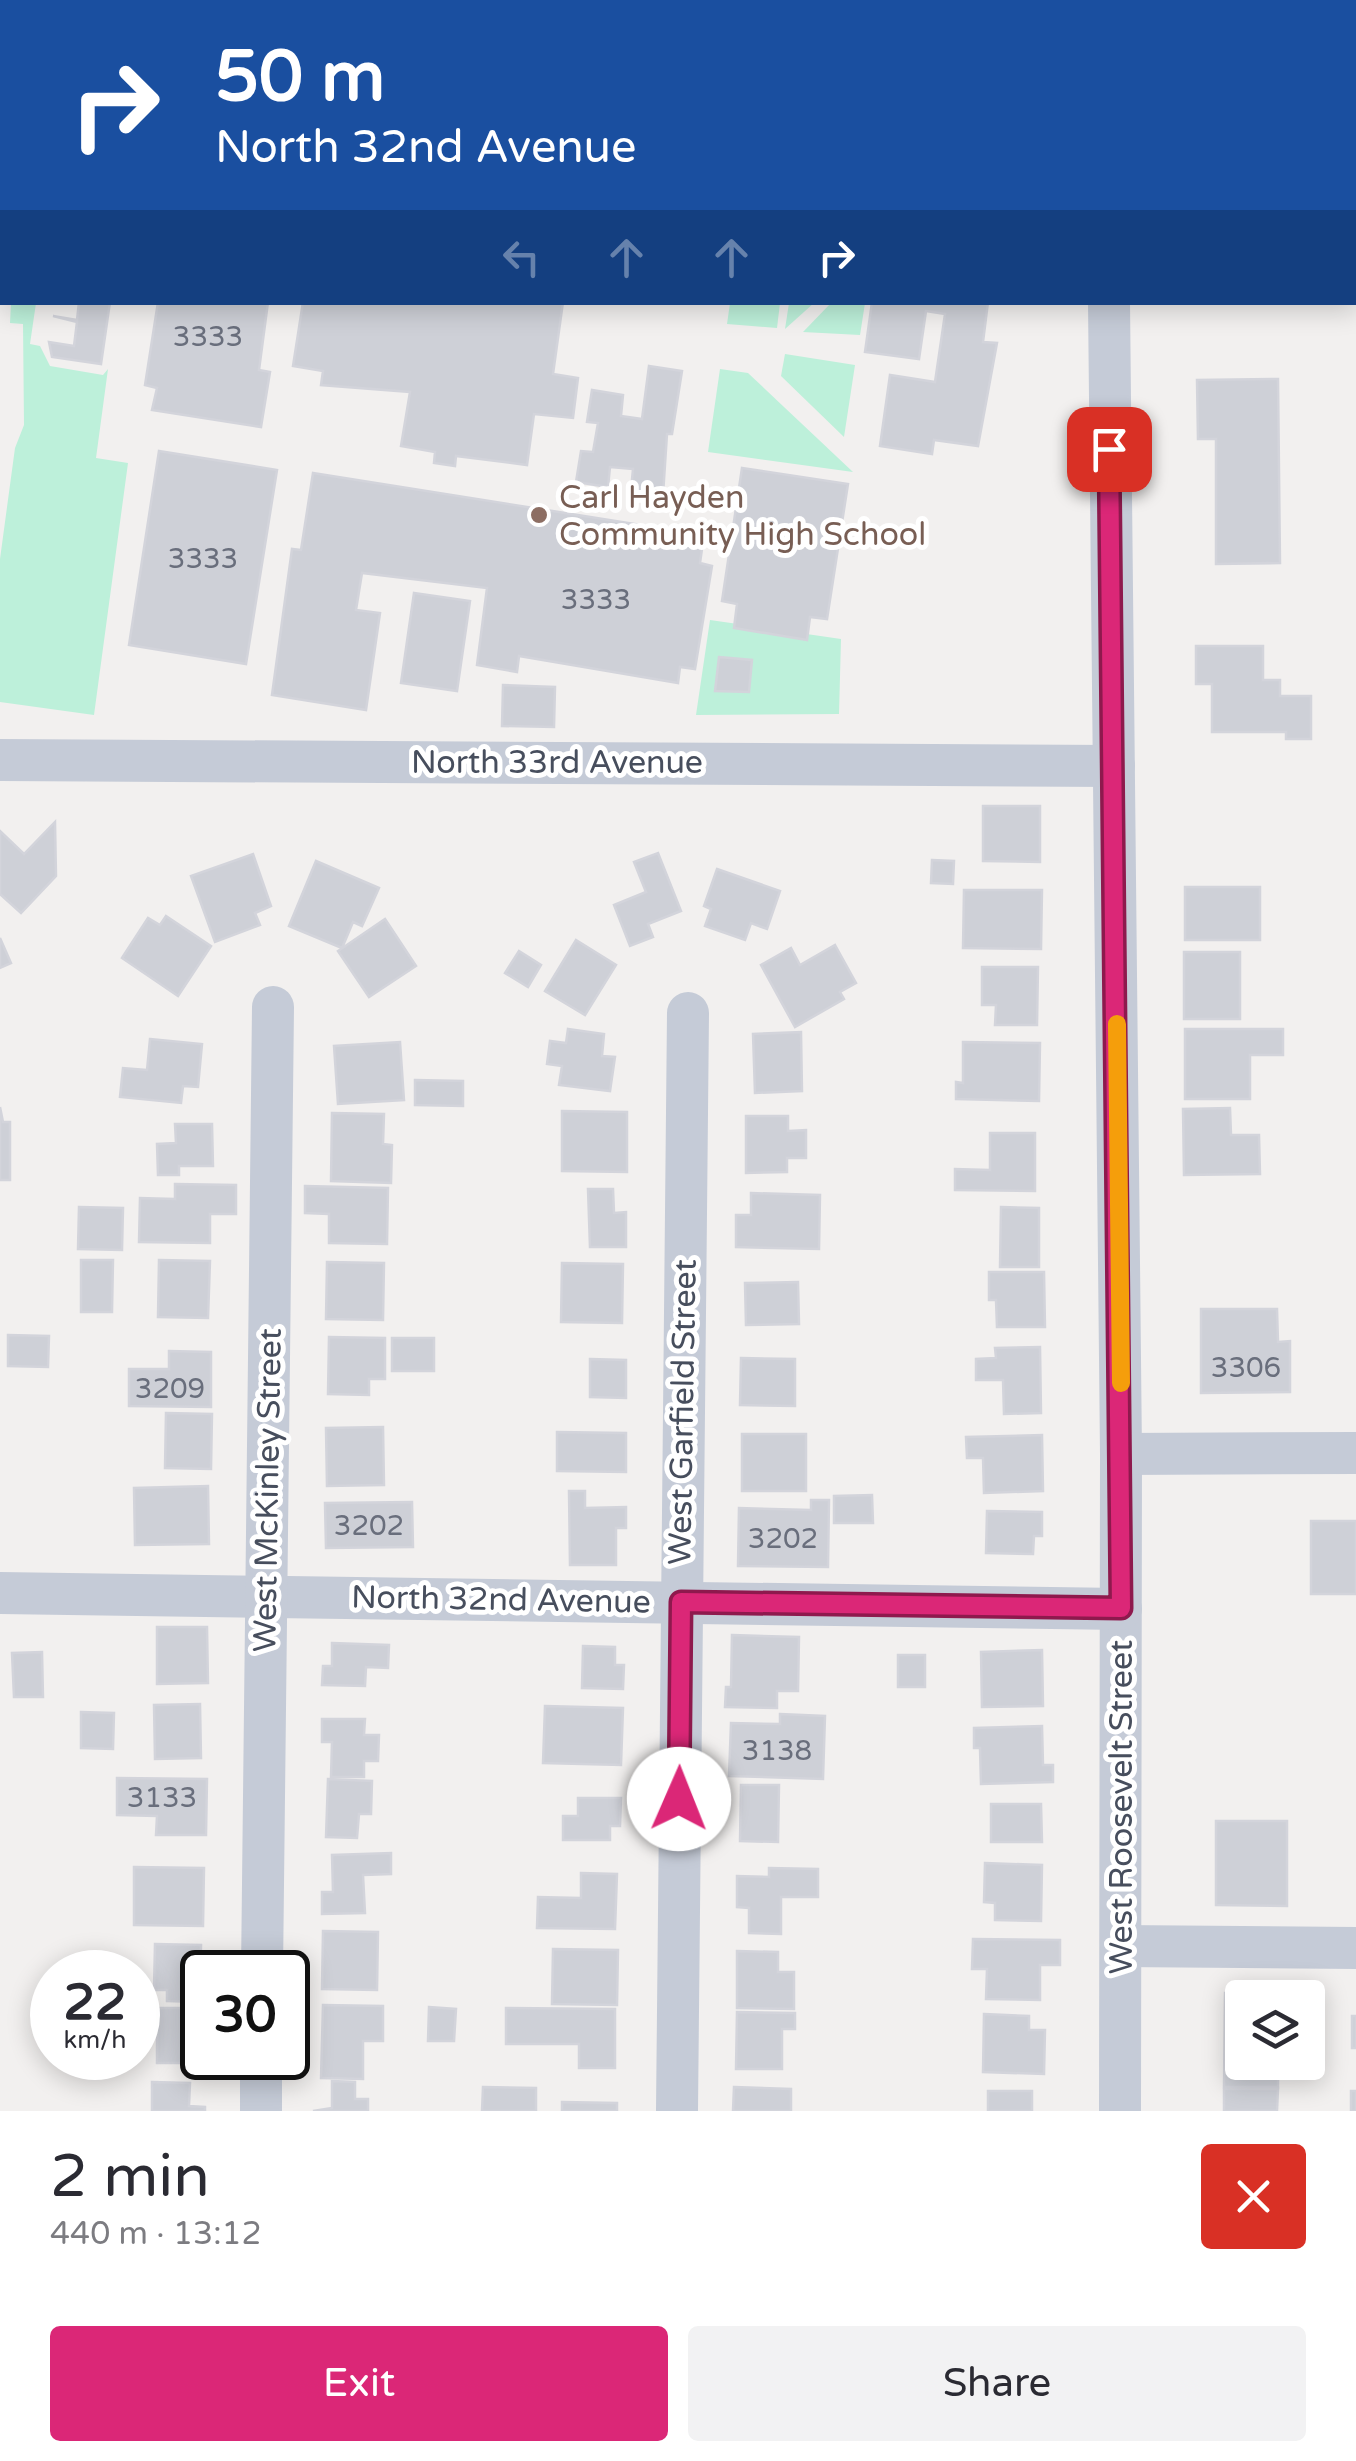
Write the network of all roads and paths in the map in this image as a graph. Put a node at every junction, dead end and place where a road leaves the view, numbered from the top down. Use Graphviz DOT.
graph roads {
  1 [pos="1108,305"];
  2 [pos="0,760"];
  3 [pos="1114,766"];
  4 [pos="273,1007"];
  5 [pos="688,1013"];
  6 [pos="1356,1453"];
  7 [pos="1121,1454"];
  8 [pos="0,1593"];
  9 [pos="266,1595"];
  10 [pos="681,1602"];
  11 [pos="1121,1608"];
  12 [pos="1121,1946"];
  13 [pos="1356,1948"];
  14 [pos="262,1950"];
  15 [pos="261,2080"];
  16 [pos="260,2111"];
  17 [pos="677,2111"];
  18 [pos="1120,2111"];
  1 -- 3 [label="street, West Roosevelt Street"];
  2 -- 3 [label="street, North 33rd Avenue"];
  3 -- 7 [label="street, West Roosevelt Street"];
  4 -- 9 [label="street, West McKinley Street"];
  5 -- 10 [label="street, West Garfield Street"];
  6 -- 7 [label="street"];
  7 -- 11 [label="street, West Roosevelt Street"];
  8 -- 9 [label="street, North 32nd Avenue"];
  9 -- 10 [label="street, North 32nd Avenue"];
  9 -- 14 [label="street, West McKinley Street"];
  10 -- 11 [label="street, North 32nd Avenue"];
  10 -- 17 [label="street, West Garfield Street"];
  11 -- 12 [label="street, West Roosevelt Street"];
  12 -- 13 [label="street"];
  12 -- 18 [label="street, West Roosevelt Street"];
  15 -- 16 [label="street"];
}
